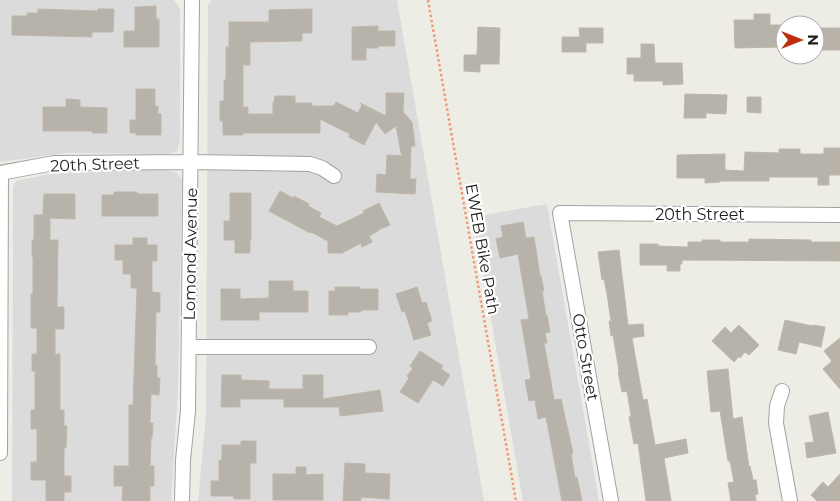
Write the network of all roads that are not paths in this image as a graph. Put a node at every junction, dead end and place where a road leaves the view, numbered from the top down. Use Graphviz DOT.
graph roads {
  1 [pos="192,0"];
  2 [pos="191,162"];
  3 [pos="1,173"];
  4 [pos="334,176"];
  5 [pos="560,213"];
  6 [pos="840,215"];
  7 [pos="189,347"];
  8 [pos="369,347"];
  9 [pos="782,391"];
  10 [pos="0,453"];
  11 [pos="182,501"];
  12 [pos="611,501"];
  13 [pos="790,501"];
  1 -- 2 [label="street, Lomond Avenue"];
  2 -- 3 [label="street, 20th Street"];
  2 -- 4 [label="street"];
  2 -- 7 [label="street, Lomond Avenue"];
  3 -- 10 [label="street"];
  5 -- 6 [label="street, 20th Street"];
  5 -- 12 [label="street, Otto Street"];
  7 -- 8 [label="street"];
  7 -- 11 [label="street, Lomond Avenue"];
  9 -- 13 [label="street"];
}
